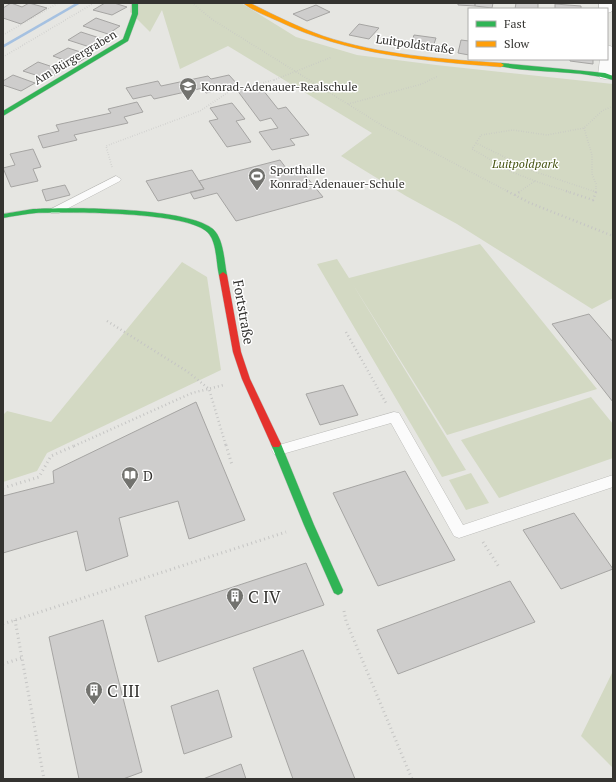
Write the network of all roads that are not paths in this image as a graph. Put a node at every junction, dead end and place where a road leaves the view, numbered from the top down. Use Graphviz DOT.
graph roads {
  1 [pos="134,3"];
  2 [pos="246,3"];
  3 [pos="607,60"];
  4 [pos="609,76"];
  5 [pos="3,114"];
  6 [pos="116,180"];
  7 [pos="55,211"];
  8 [pos="3,216"];
  9 [pos="279,450"];
  10 [pos="613,481"];
  11 [pos="338,590"];
  1 -- 5 [label="street, Am Bürgergraben"];
  2 -- 4 [label="street, Luitpoldstraße"];
  3 -- 4 [label="street"];
  6 -- 7 [label="lane"];
  7 -- 8 [label="street, Fortstraße"];
  7 -- 9 [label="street, Fortstraße"];
  9 -- 10 [label="lane"];
  9 -- 11 [label="street, Fortstraße"];
}
